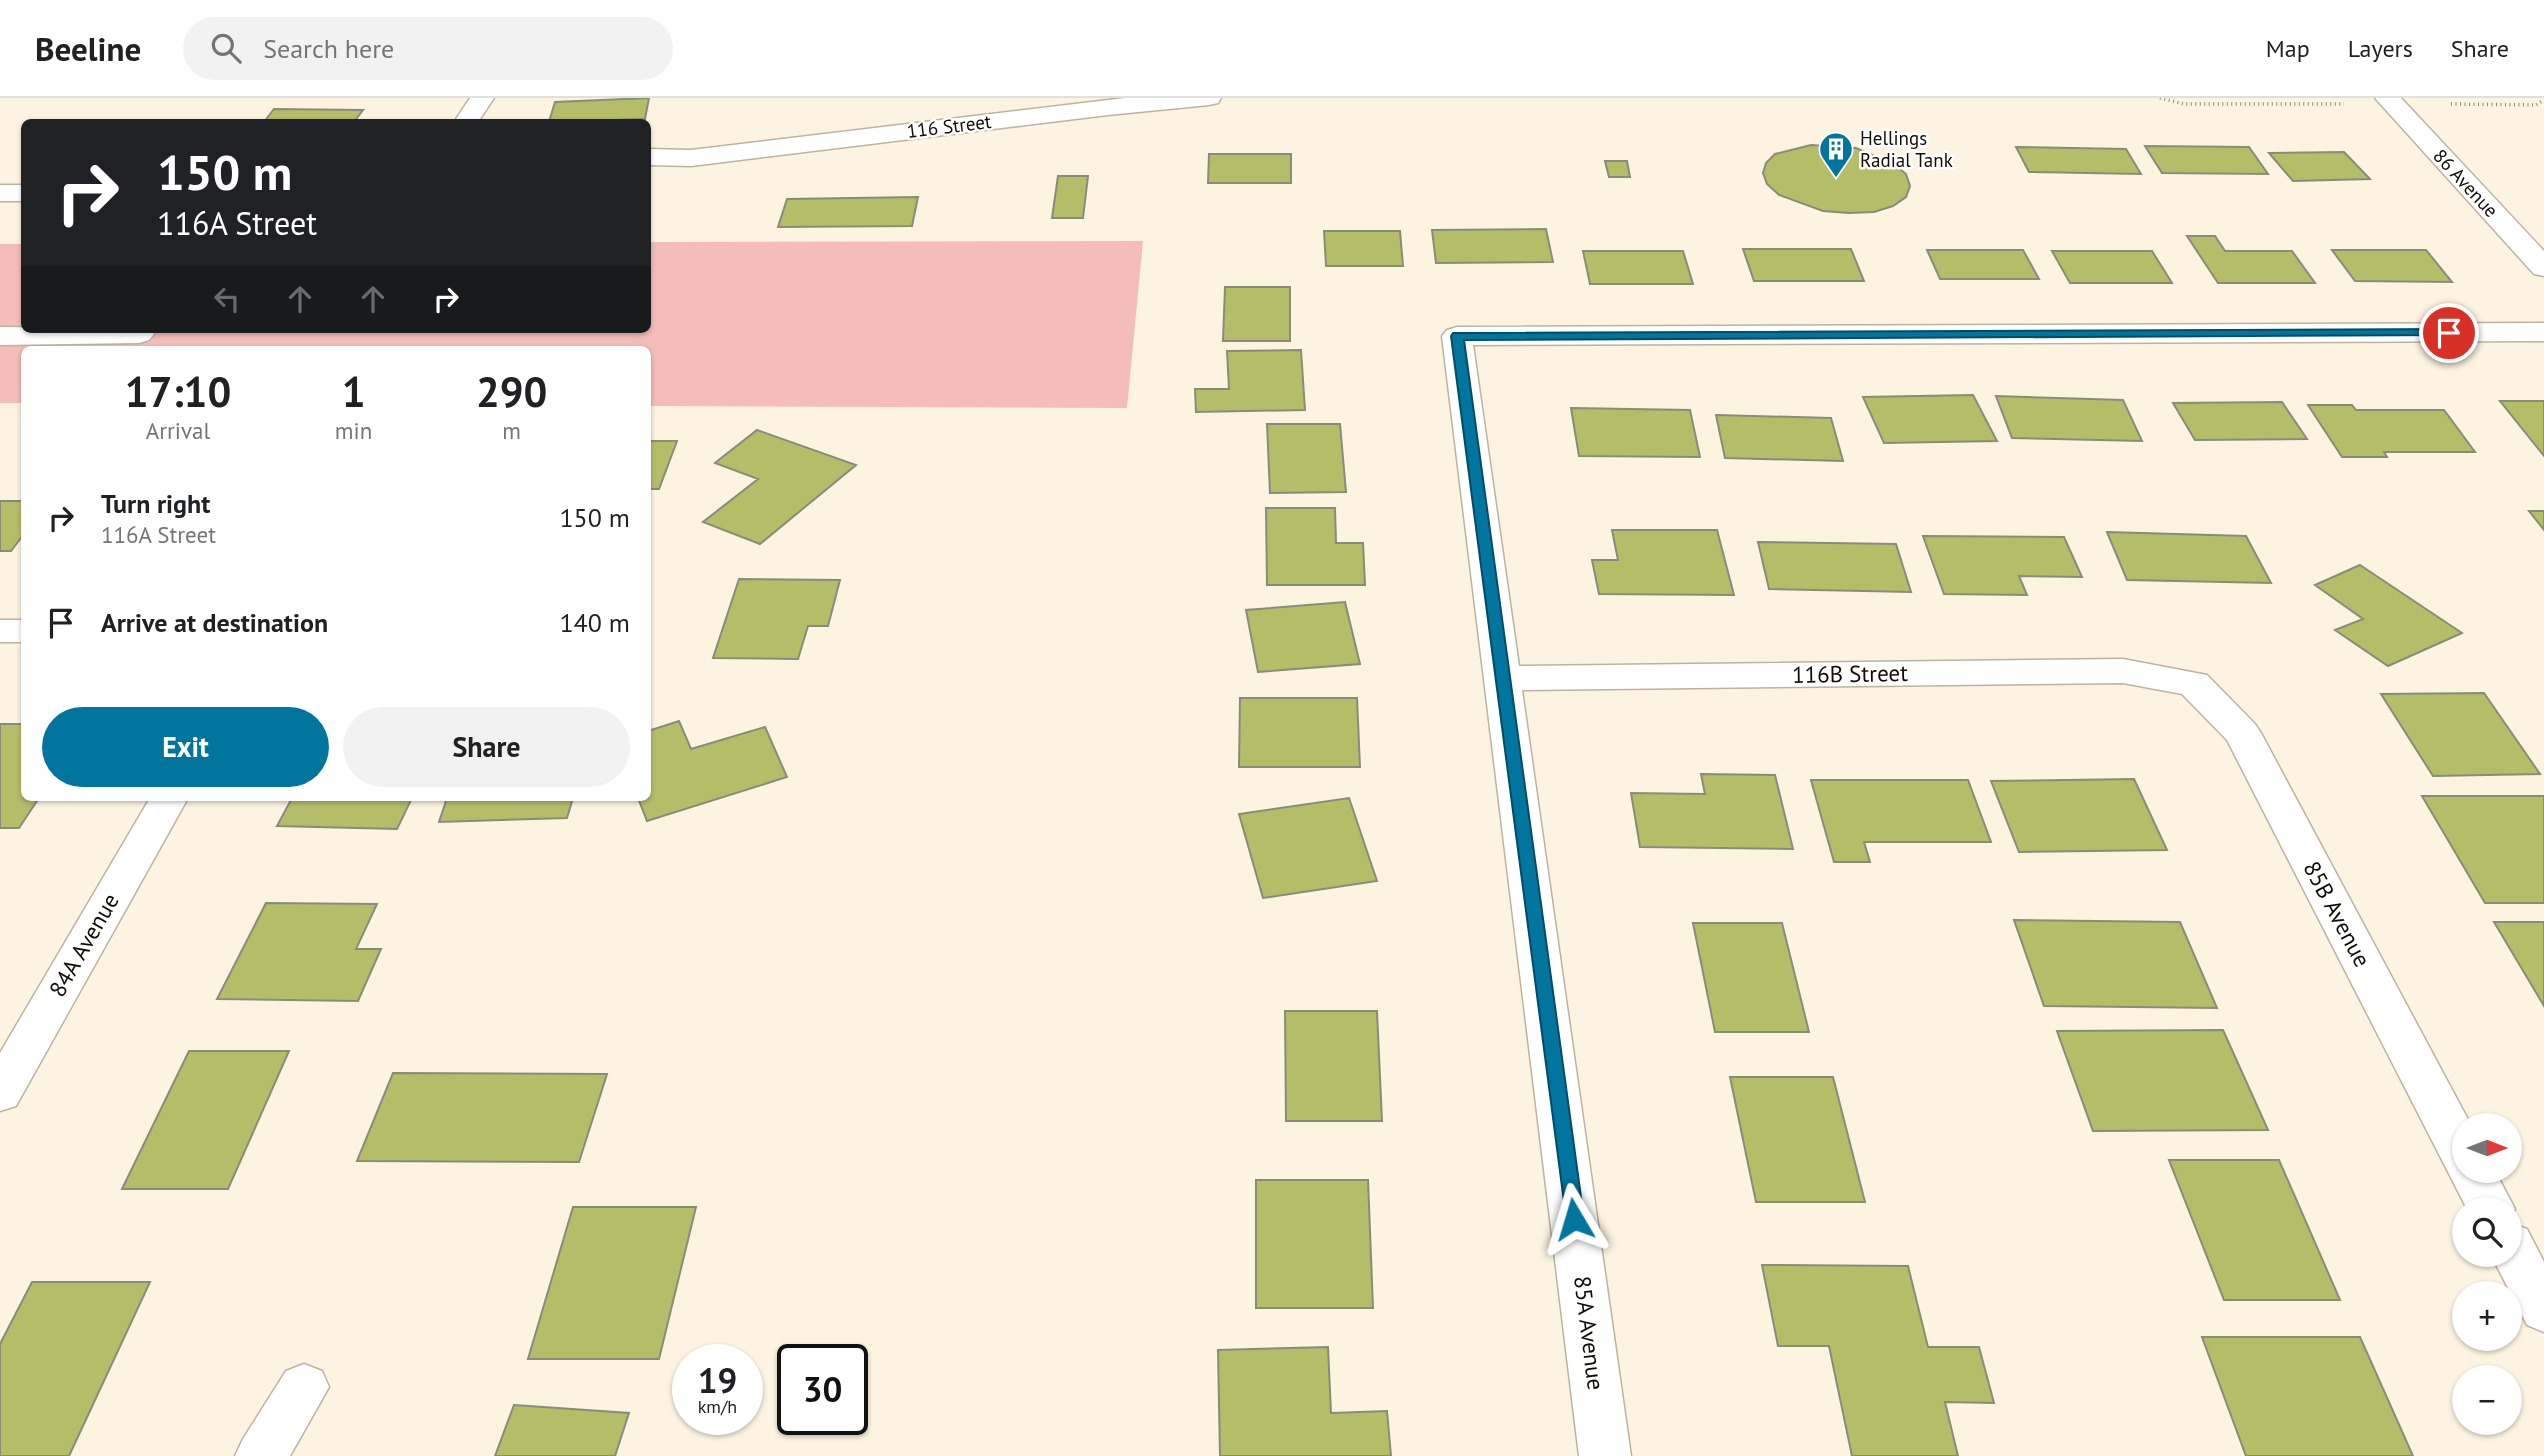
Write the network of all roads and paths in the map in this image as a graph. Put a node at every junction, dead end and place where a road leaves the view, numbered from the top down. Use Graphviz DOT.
graph roads {
  1 [pos="482,98"];
  2 [pos="1209,98"];
  3 [pos="2160,98"];
  4 [pos="2388,98"];
  5 [pos="2544,100"];
  6 [pos="2346,104"];
  7 [pos="2443,104"];
  8 [pos="468,119"];
  9 [pos="651,157"];
  10 [pos="691,158"];
  11 [pos="651,169"];
  12 [pos="0,193"];
  13 [pos="21,193"];
  14 [pos="0,217"];
  15 [pos="21,217"];
  16 [pos="2544,268"];
  17 [pos="2544,332"];
  18 [pos="31,333"];
  19 [pos="93,333"];
  20 [pos="139,334"];
  21 [pos="0,335"];
  22 [pos="0,631"];
  23 [pos="21,631"];
  24 [pos="1504,678"];
  25 [pos="2194,684"];
  26 [pos="167,801"];
  27 [pos="0,1093"];
  28 [pos="2452,1134"];
  29 [pos="2522,1267"];
  30 [pos="2544,1310"];
  31 [pos="304,1387"];
  32 [pos="261,1456"];
  33 [pos="1605,1456"];
  1 -- 8 [label="street"];
  2 -- 10 [label="street, 116 Street"];
  3 -- 6 [label="path"];
  4 -- 16 [label="street, 86 Avenue"];
  5 -- 7 [label="path"];
  9 -- 10 [label="street, 116 Street"];
  10 -- 11 [label="street, 116 Street"];
  12 -- 13 [label="street"];
  14 -- 15 [label="street"];
  17 -- 24 [label="street, 85A Avenue"];
  18 -- 21 [label="street"];
  19 -- 20 [label="street"];
  22 -- 23 [label="street"];
  24 -- 25 [label="street, 116B Street"];
  24 -- 33 [label="street, 85A Avenue"];
  25 -- 28 [label="street, 85B Avenue"];
  26 -- 27 [label="street, 84A Avenue"];
  29 -- 30 [label="street"];
  31 -- 32 [label="street"];
}
